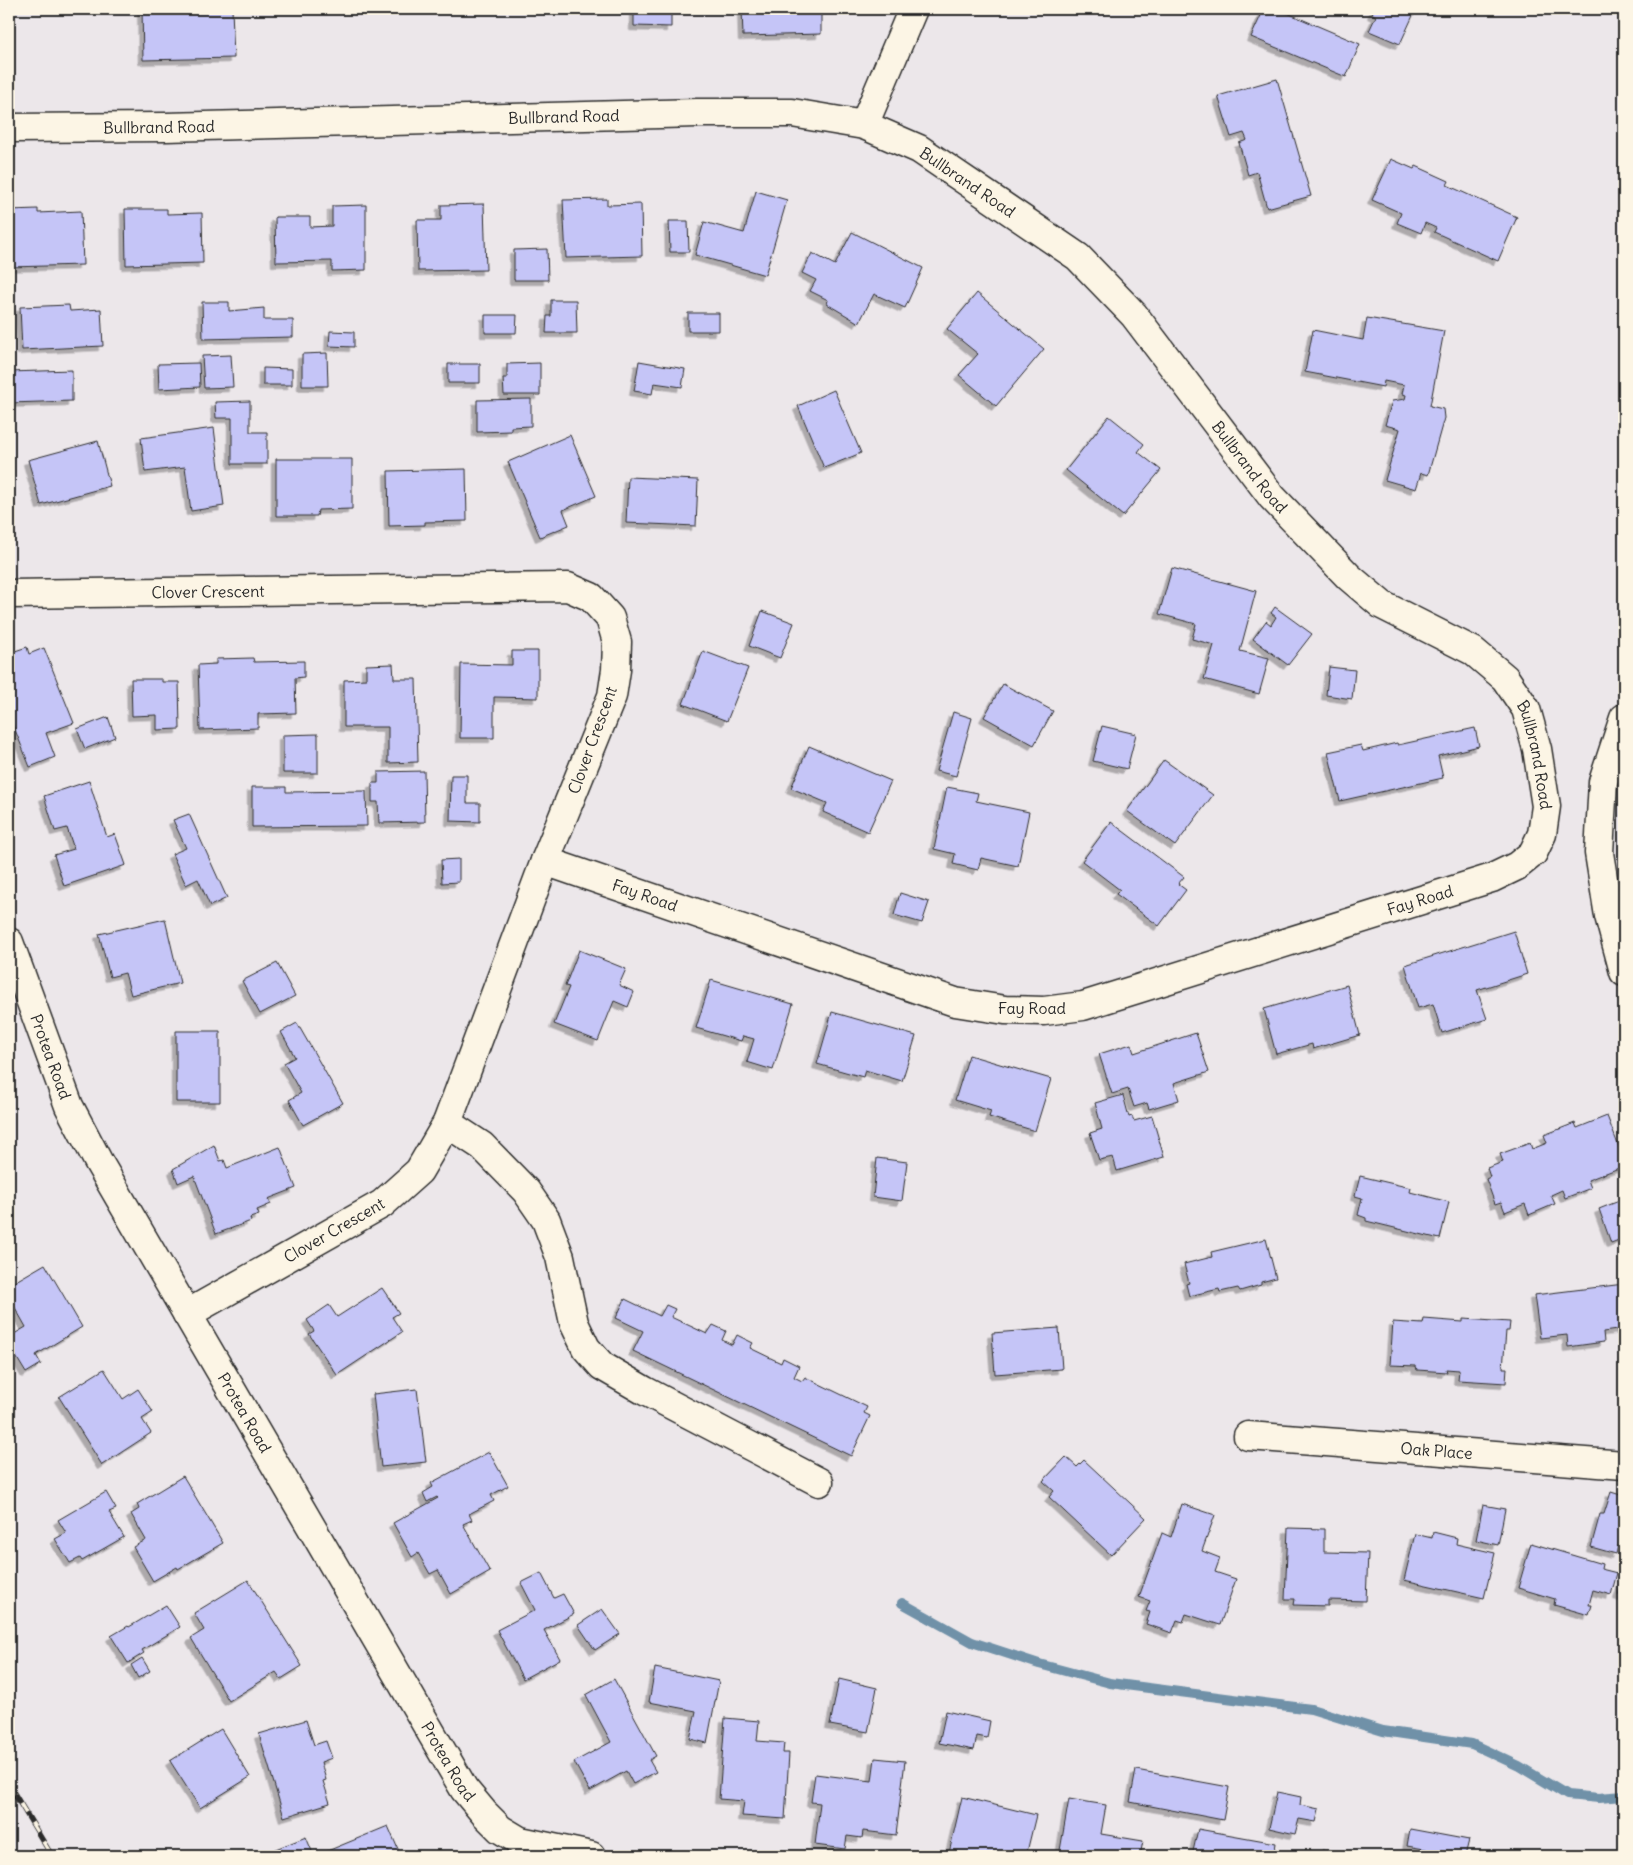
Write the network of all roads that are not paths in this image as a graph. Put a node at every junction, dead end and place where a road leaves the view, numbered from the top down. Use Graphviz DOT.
graph roads {
  1 [pos="913,9"];
  2 [pos="864,124"];
  3 [pos="9,128"];
  4 [pos="9,594"];
  5 [pos="1624,718"];
  6 [pos="546,861"];
  7 [pos="1492,878"];
  8 [pos="9,942"];
  9 [pos="1624,972"];
  10 [pos="447,1123"];
  11 [pos="187,1314"];
  12 [pos="1248,1436"];
  13 [pos="1624,1465"];
  14 [pos="819,1482"];
  15 [pos="519,1848"];
  16 [pos="592,1856"];
  1 -- 2 [label="street"];
  2 -- 3 [label="street, Bullbrand Road"];
  2 -- 7 [label="street, Bullbrand Road"];
  4 -- 6 [label="street, Clover Crescent"];
  5 -- 9 [label="street"];
  6 -- 7 [label="street, Fay Road"];
  6 -- 10 [label="street, Clover Crescent"];
  8 -- 11 [label="street, Protea Road"];
  10 -- 11 [label="street, Clover Crescent"];
  10 -- 14 [label="street"];
  11 -- 15 [label="street, Protea Road"];
  12 -- 13 [label="street, Oak Place"];
  15 -- 16 [label="street"];
}
